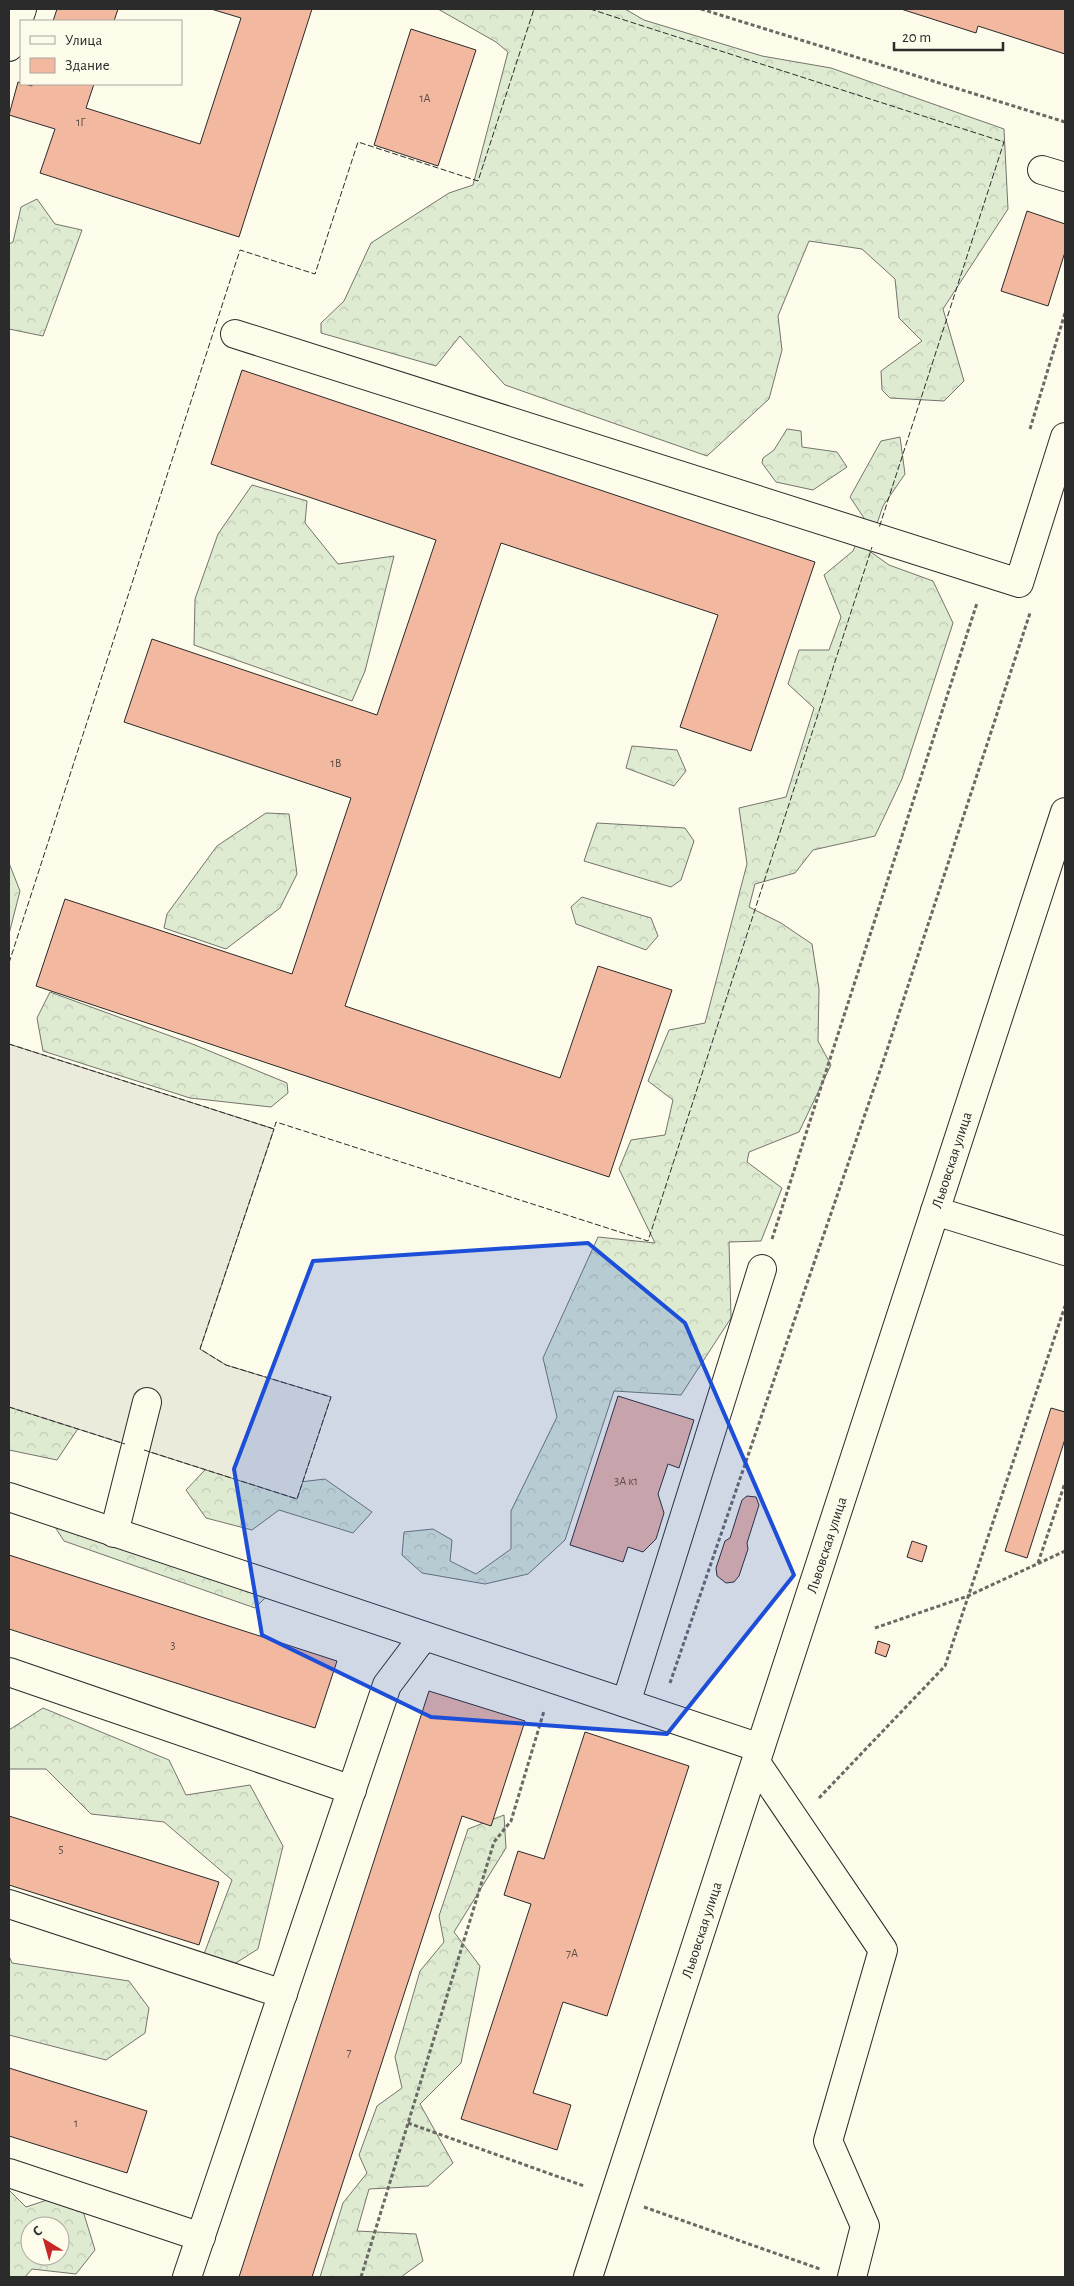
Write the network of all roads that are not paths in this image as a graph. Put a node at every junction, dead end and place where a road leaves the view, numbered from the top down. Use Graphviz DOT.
graph roads {
  1 [pos="22,9"];
  2 [pos="9,47"];
  3 [pos="235,334"];
  4 [pos="1065,437"];
  5 [pos="1065,812"];
  6 [pos="935,1211"];
  7 [pos="1065,1251"];
  8 [pos="762,1269"];
  9 [pos="147,1402"];
  10 [pos="9,1497"];
  11 [pos="114,1533"];
  12 [pos="424,1636"];
  13 [pos="9,1672"];
  14 [pos="626,1703"];
  15 [pos="759,1756"];
  16 [pos="352,1790"];
  17 [pos="9,1904"];
  18 [pos="283,1994"];
  19 [pos="9,2173"];
  20 [pos="201,2237"];
  21 [pos="188,2277"];
  22 [pos="588,2277"];
  23 [pos="852,2277"];
  1 -- 2 [label="main road"];
  3 -- 4 [label="main road"];
  5 -- 6 [label="main road, Львовская улица"];
  6 -- 7 [label="main road"];
  6 -- 15 [label="main road, Львовская улица"];
  8 -- 14 [label="main road"];
  9 -- 11 [label="main road"];
  10 -- 11 [label="main road"];
  11 -- 12 [label="main road"];
  12 -- 14 [label="main road"];
  12 -- 16 [label="main road"];
  13 -- 16 [label="main road"];
  14 -- 15 [label="main road"];
  15 -- 22 [label="main road, Львовская улица"];
  15 -- 23 [label="main road"];
  16 -- 18 [label="main road"];
  17 -- 18 [label="main road"];
  18 -- 20 [label="main road"];
  19 -- 20 [label="main road"];
  20 -- 21 [label="main road"];
}
